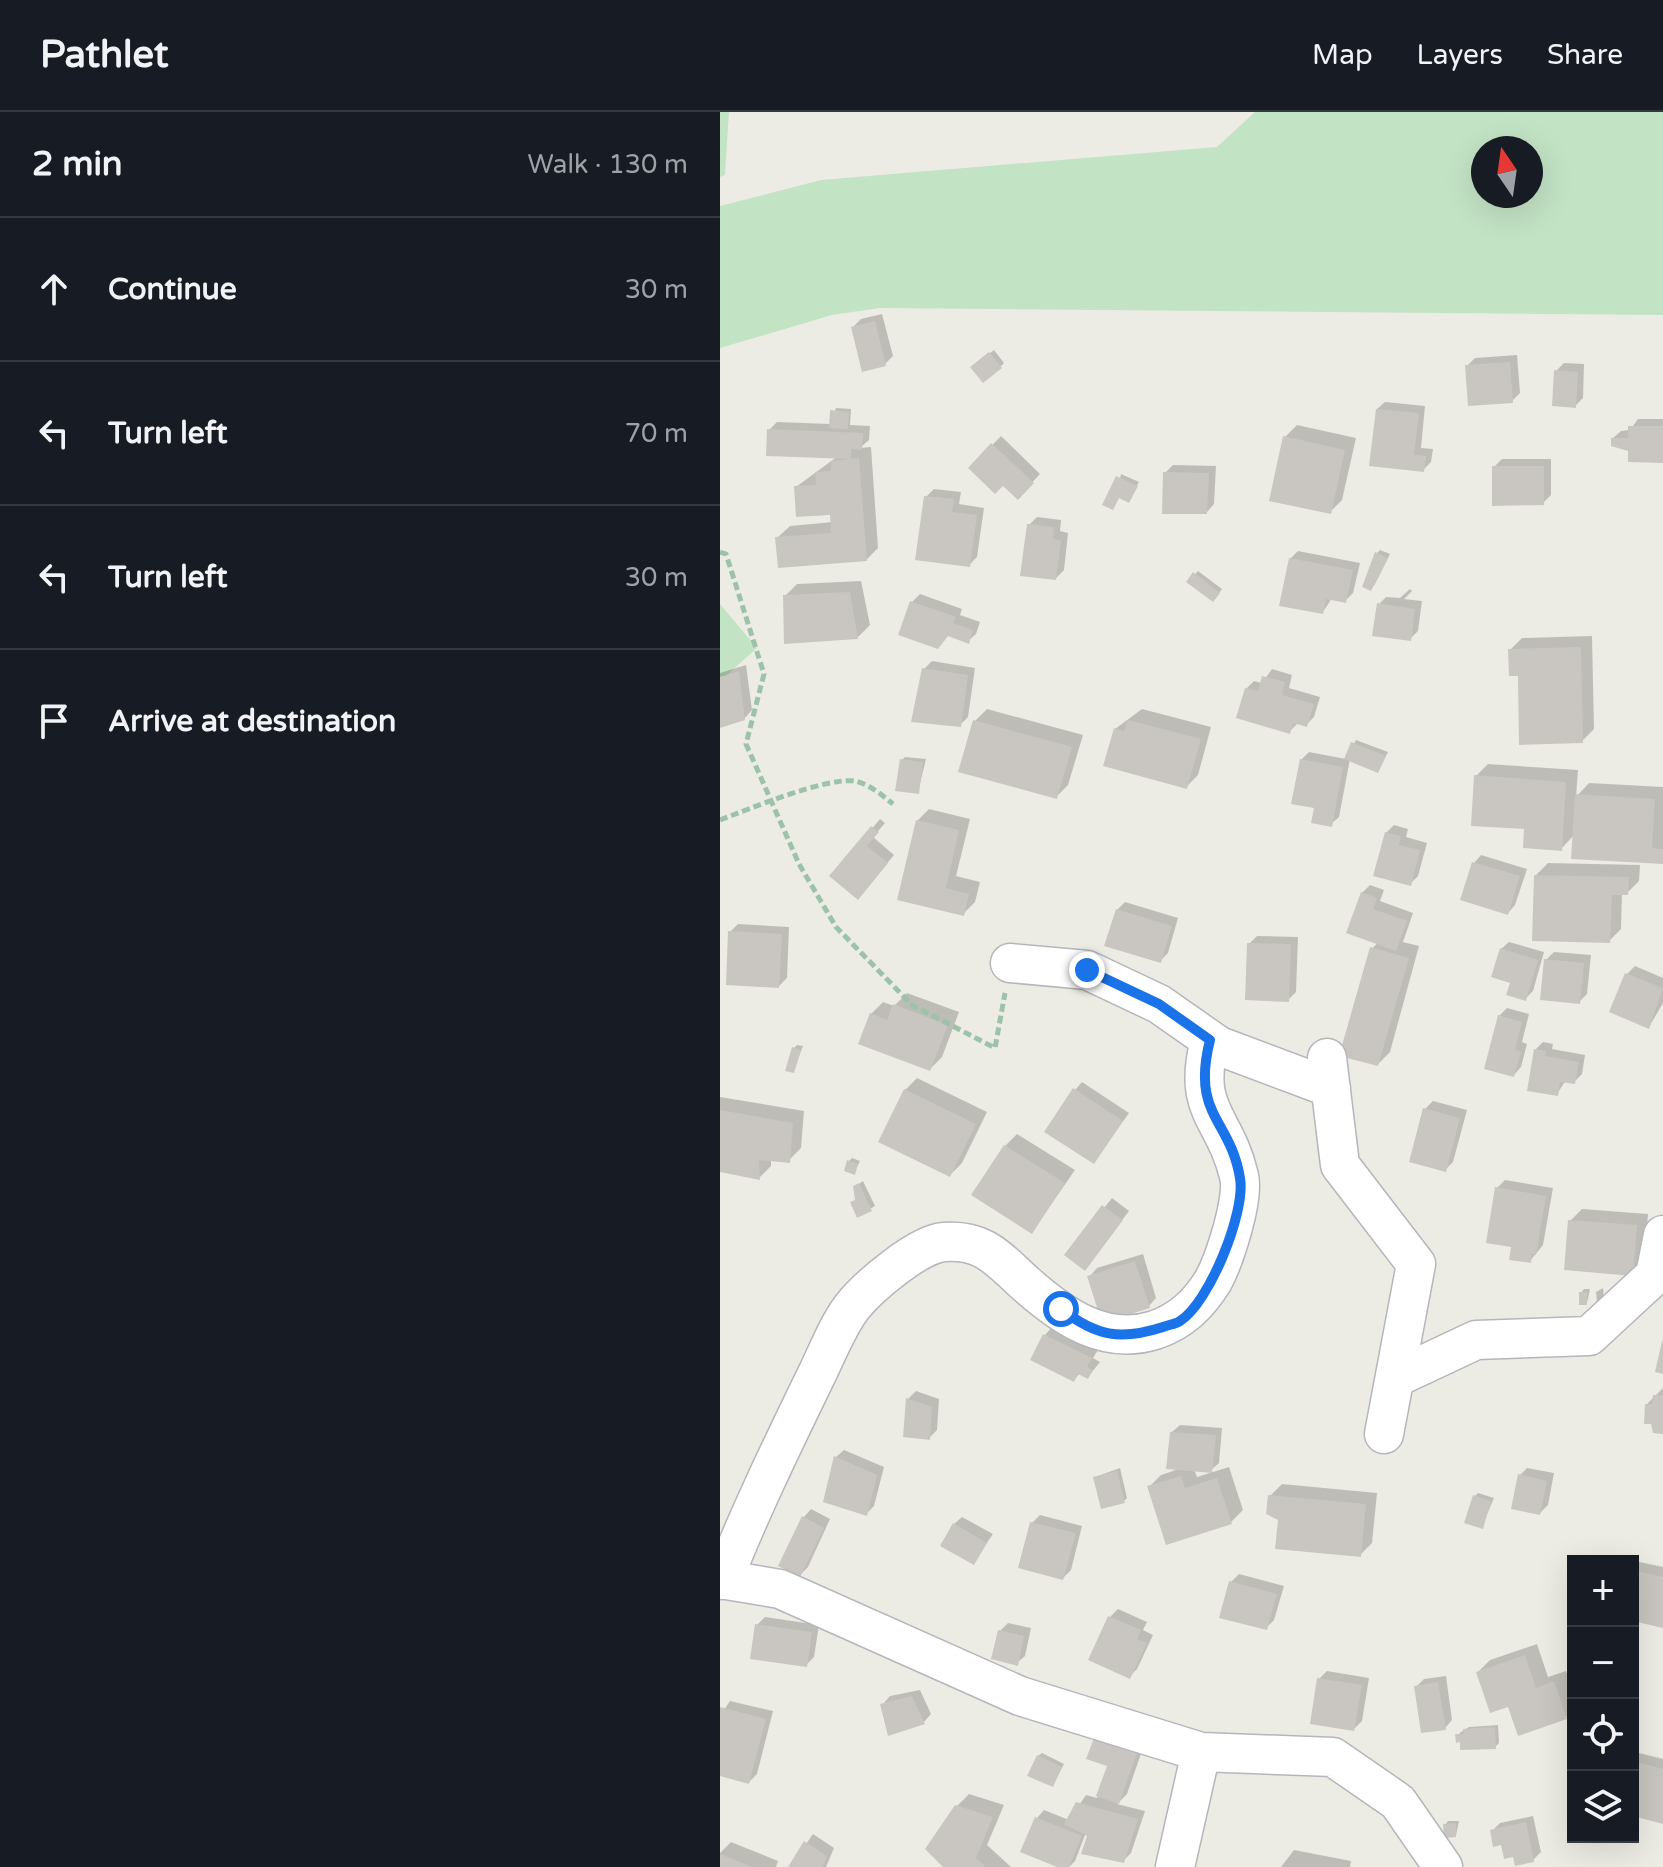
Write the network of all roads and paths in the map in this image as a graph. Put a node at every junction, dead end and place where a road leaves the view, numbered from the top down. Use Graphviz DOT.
graph roads {
  1 [pos="720,552"];
  2 [pos="769,802"];
  3 [pos="893,804"];
  4 [pos="720,820"];
  5 [pos="1010,963"];
  6 [pos="1210,1040"];
  7 [pos="1663,1235"];
  8 [pos="1395,1378"];
  9 [pos="1384,1434"];
  10 [pos="722,1580"];
  11 [pos="1201,1752"];
  12 [pos="1175,1867"];
  13 [pos="1443,1867"];
  1 -- 2 [label="path"];
  2 -- 3 [label="path"];
  2 -- 4 [label="path"];
  2 -- 5 [label="path"];
  5 -- 6 [label="street"];
  6 -- 8 [label="street"];
  6 -- 10 [label="street"];
  7 -- 8 [label="street"];
  8 -- 9 [label="street"];
  10 -- 11 [label="street"];
  11 -- 12 [label="street"];
  11 -- 13 [label="street"];
}
